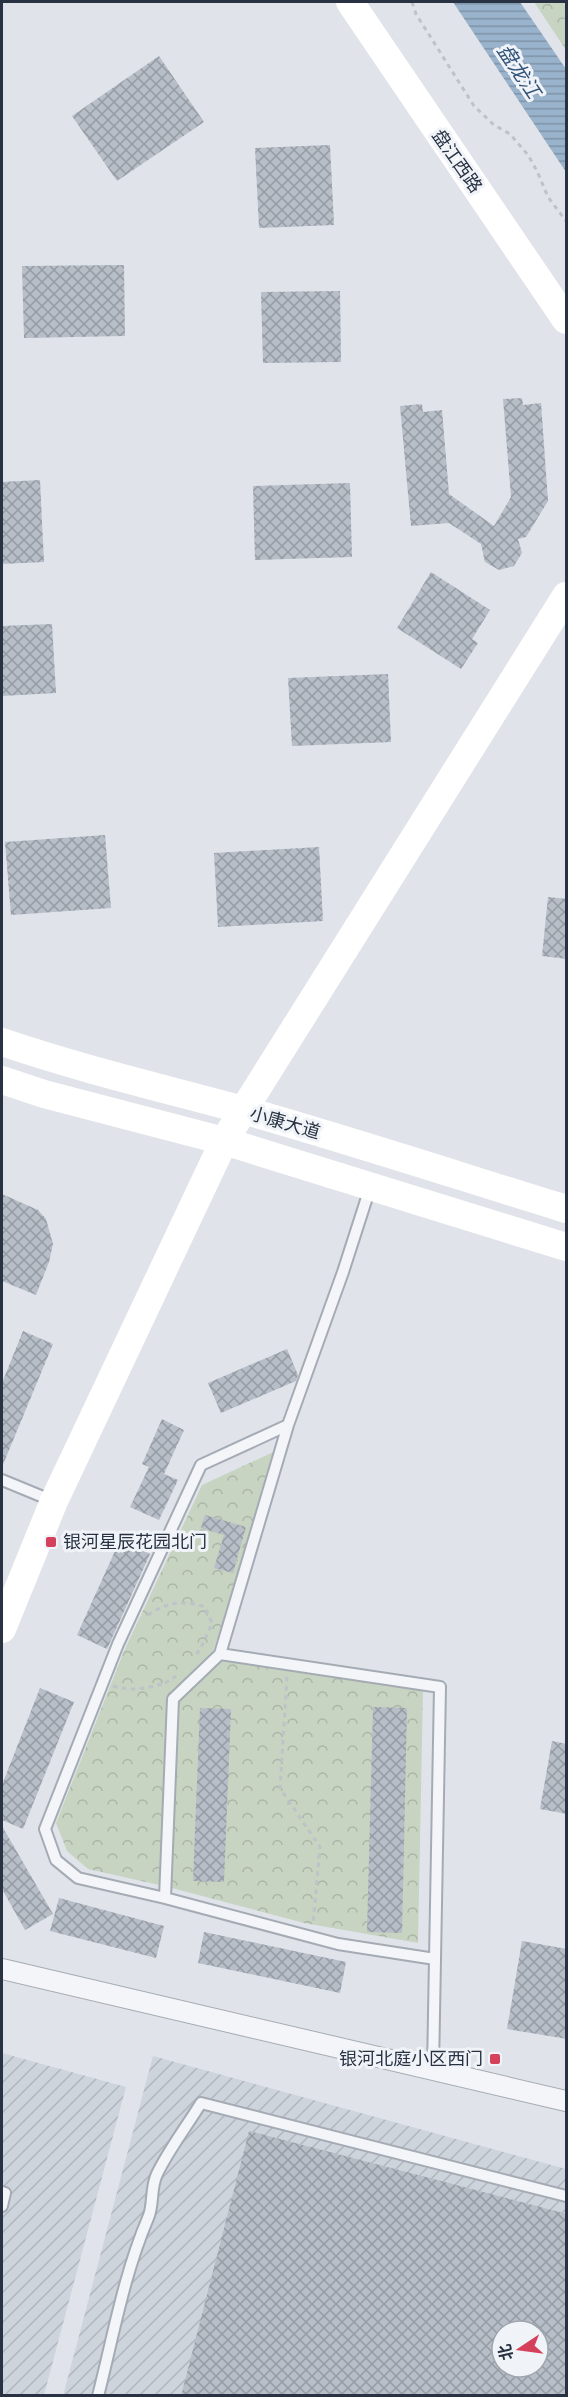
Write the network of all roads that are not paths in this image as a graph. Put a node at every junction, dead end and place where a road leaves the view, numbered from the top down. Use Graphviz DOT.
graph roads {
  1 [pos="350,2"];
  2 [pos="567,320"];
  3 [pos="567,596"];
  4 [pos="2,1042"];
  5 [pos="2,1080"];
  6 [pos="243,1110"];
  7 [pos="224,1141"];
  8 [pos="371,1185"];
  9 [pos="567,1209"];
  10 [pos="567,1246"];
  11 [pos="288,1425"];
  12 [pos="2,1480"];
  13 [pos="54,1501"];
  14 [pos="2,1629"];
  15 [pos="220,1654"];
  16 [pos="165,1898"];
  17 [pos="435,1959"];
  18 [pos="2,1969"];
  19 [pos="433,2068"];
  20 [pos="567,2101"];
  21 [pos="2,2192"];
  22 [pos="567,2196"];
  23 [pos="2,2206"];
  24 [pos="98,2396"];
  1 -- 2 [label="street, 盘江西路"];
  3 -- 6 [label="street"];
  4 -- 6 [label="street, 小康大道"];
  5 -- 7 [label="street, 小康大道"];
  6 -- 7 [label="street"];
  6 -- 9 [label="street, 小康大道"];
  7 -- 8 [label="street, 小康大道"];
  7 -- 13 [label="street"];
  8 -- 10 [label="street, 小康大道"];
  8 -- 11 [label="lane"];
  11 -- 15 [label="lane"];
  11 -- 16 [label="lane"];
  12 -- 13 [label="lane"];
  13 -- 14 [label="street"];
  15 -- 16 [label="lane"];
  15 -- 17 [label="lane"];
  16 -- 17 [label="lane"];
  17 -- 19 [label="lane"];
  18 -- 19 [label="street"];
  19 -- 20 [label="street"];
  21 -- 23 [label="lane"];
  22 -- 24 [label="lane"];
}
